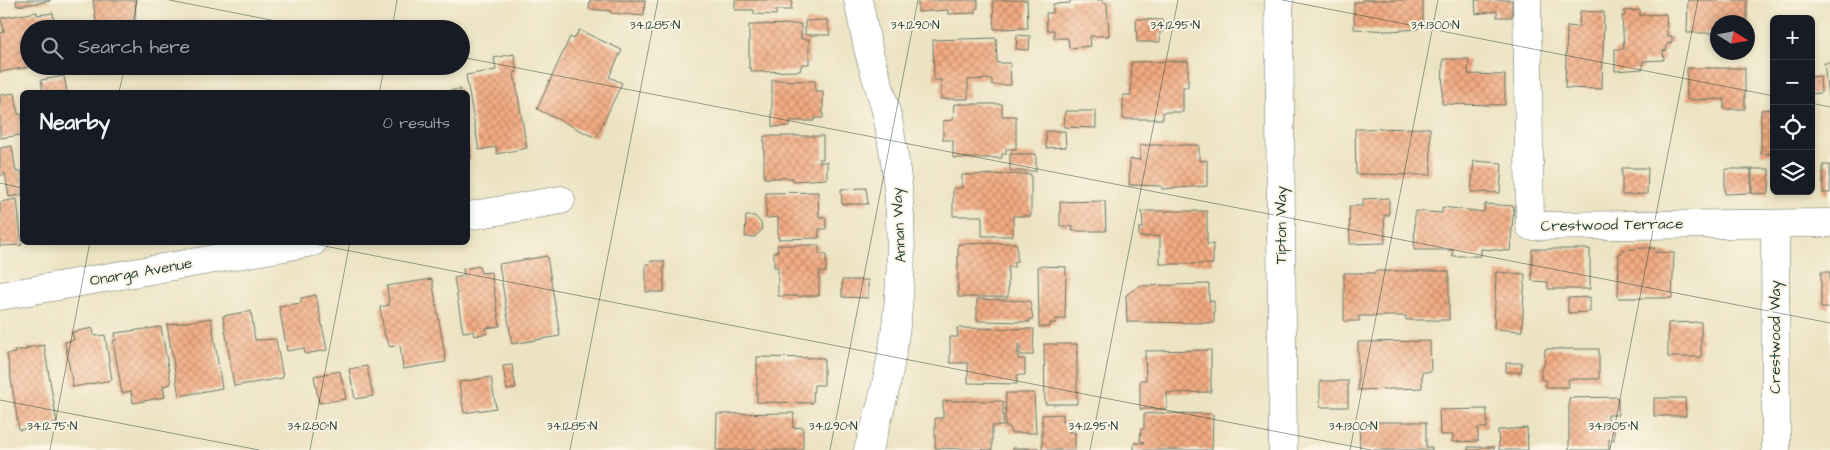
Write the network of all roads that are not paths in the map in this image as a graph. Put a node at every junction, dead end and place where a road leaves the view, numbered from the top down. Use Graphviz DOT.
graph roads {
  1 [pos="858,0"];
  2 [pos="1279,0"];
  3 [pos="1527,0"];
  4 [pos="562,200"];
  5 [pos="470,216"];
  6 [pos="1830,223"];
  7 [pos="1775,224"];
  8 [pos="295,245"];
  9 [pos="0,296"];
  10 [pos="868,450"];
  11 [pos="1283,450"];
  12 [pos="1776,450"];
  1 -- 10 [label="street, Annan Way"];
  2 -- 11 [label="street, Tipton Way"];
  3 -- 7 [label="street, Crestwood Terrace"];
  4 -- 5 [label="street"];
  6 -- 7 [label="street, Crestwood Terrace"];
  7 -- 12 [label="street, Crestwood Way"];
  8 -- 9 [label="street, Onarga Avenue"];
}
